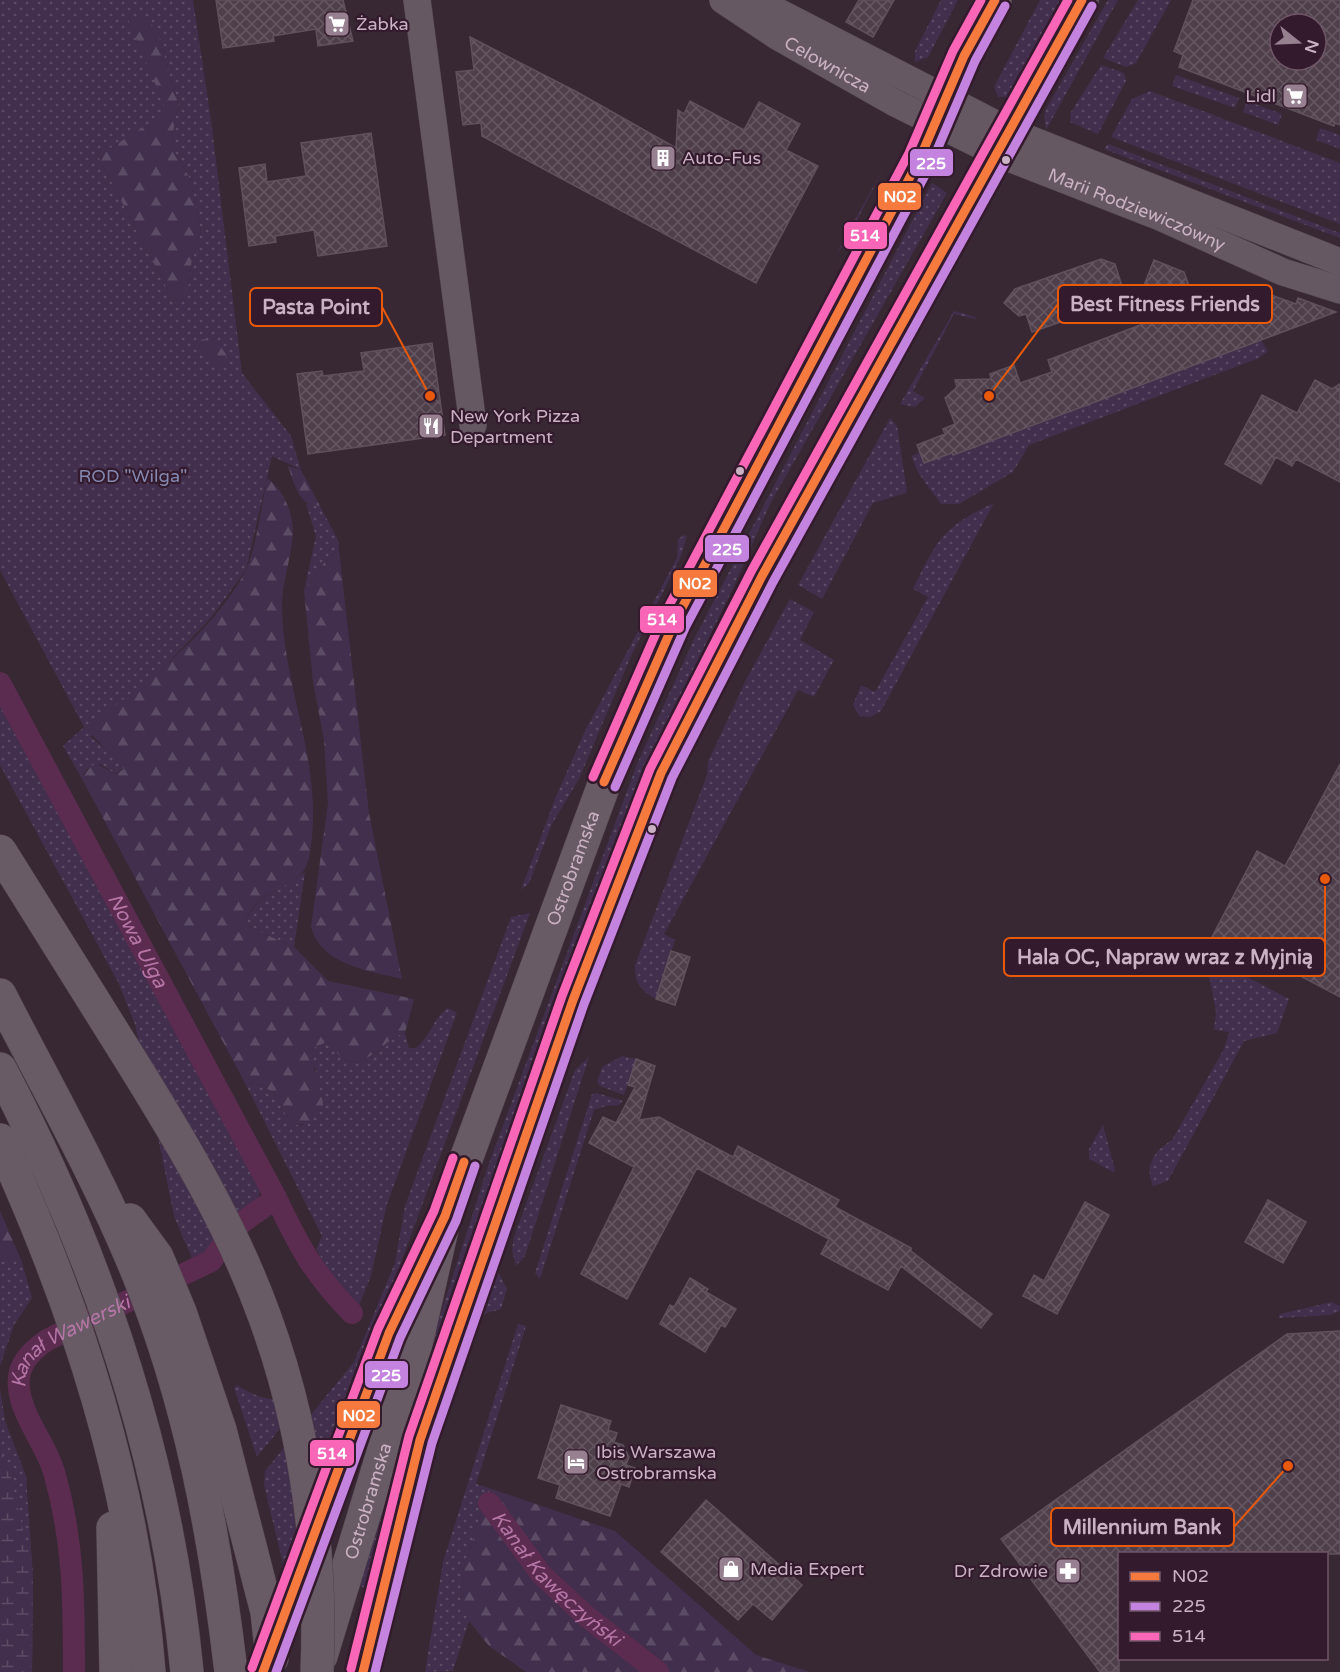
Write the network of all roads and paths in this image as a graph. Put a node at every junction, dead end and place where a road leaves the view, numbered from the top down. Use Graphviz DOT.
graph roads {
  1 [pos="417,0"];
  2 [pos="723,0"];
  3 [pos="755,0"];
  4 [pos="995,0"];
  5 [pos="1082,0"];
  6 [pos="941,111"];
  7 [pos="1002,142"];
  8 [pos="1340,262"];
  9 [pos="1340,290"];
  10 [pos="473,425"];
  11 [pos="0,851"];
  12 [pos="0,995"];
  13 [pos="0,1069"];
  14 [pos="0,1140"];
  15 [pos="446,1215"];
  16 [pos="168,1317"];
  17 [pos="107,1428"];
  18 [pos="116,1672"];
  19 [pos="149,1672"];
  20 [pos="187,1672"];
  21 [pos="231,1672"];
  22 [pos="263,1672"];
  23 [pos="274,1672"];
  24 [pos="317,1672"];
  25 [pos="363,1672"];
  1 -- 10 [label="street"];
  2 -- 6 [label="street, Celownicza"];
  3 -- 6 [label="street, Celownicza"];
  4 -- 6 [label="main road, Ostrobramska"];
  5 -- 7 [label="main road, Ostrobramska"];
  6 -- 7 [label="street, Marii Rodziewiczówny"];
  6 -- 15 [label="main road, Ostrobramska"];
  7 -- 8 [label="street, Marii Rodziewiczówny"];
  7 -- 9 [label="street, Marii Rodziewiczówny"];
  7 -- 25 [label="main road, Ostrobramska"];
  11 -- 24 [label="main road, bridge"];
  12 -- 16 [label="main road"];
  13 -- 20 [label="main road"];
  14 -- 17 [label="main road"];
  15 -- 22 [label="main road, bridge"];
  15 -- 24 [label="main road, Ostrobramska, bridge"];
  16 -- 21 [label="main road"];
  16 -- 23 [label="main road"];
  17 -- 18 [label="main road"];
  17 -- 19 [label="main road"];
}
